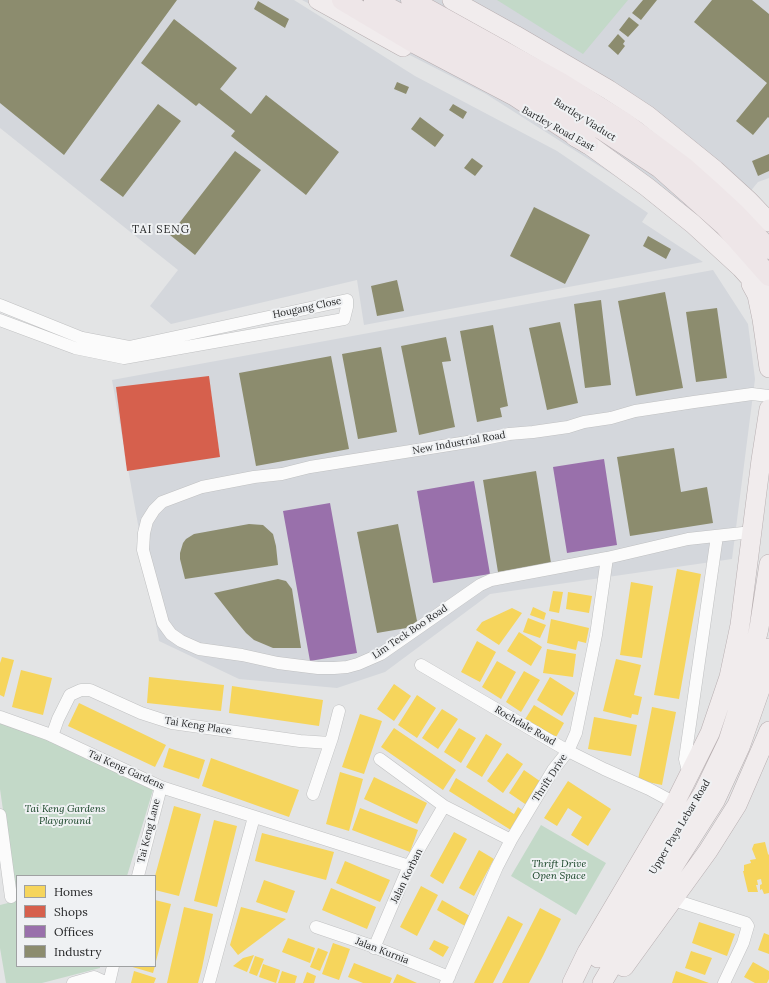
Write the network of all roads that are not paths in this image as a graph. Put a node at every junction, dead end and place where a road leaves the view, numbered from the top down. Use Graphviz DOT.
graph roads {
  1 [pos="318,0"];
  2 [pos="342,0"];
  3 [pos="374,0"];
  4 [pos="411,0"];
  5 [pos="452,0"];
  6 [pos="588,144"];
  7 [pos="715,170"];
  8 [pos="769,201"];
  9 [pos="769,222"];
  10 [pos="769,249"];
  11 [pos="741,268"];
  12 [pos="769,276"];
  13 [pos="769,299"];
  14 [pos="0,305"];
  15 [pos="0,320"];
  16 [pos="769,368"];
  17 [pos="769,396"];
  18 [pos="769,412"];
  19 [pos="154,510"];
  20 [pos="752,532"];
  21 [pos="717,536"];
  22 [pos="607,558"];
  23 [pos="769,564"];
  24 [pos="769,648"];
  25 [pos="421,665"];
  26 [pos="338,711"];
  27 [pos="0,717"];
  28 [pos="769,730"];
  29 [pos="52,736"];
  30 [pos="330,743"];
  31 [pos="568,750"];
  32 [pos="380,760"];
  33 [pos="690,772"];
  34 [pos="161,787"];
  35 [pos="313,794"];
  36 [pos="675,803"];
  37 [pos="444,806"];
  38 [pos="0,814"];
  39 [pos="254,817"];
  40 [pos="511,840"];
  41 [pos="409,866"];
  42 [pos="138,875"];
  43 [pos="11,897"];
  44 [pos="674,900"];
  45 [pos="316,927"];
  46 [pos="374,948"];
  47 [pos="113,967"];
  48 [pos="447,980"];
  49 [pos="73,983"];
  50 [pos="108,983"];
  51 [pos="210,983"];
  52 [pos="572,983"];
  53 [pos="583,983"];
  54 [pos="602,983"];
  55 [pos="612,983"];
  56 [pos="724,983"];
  1 -- 6 [label="main road, Bartley Road East"];
  2 -- 6 [label="highway"];
  3 -- 12 [label="highway, Bartley Viaduct"];
  4 -- 10 [label="highway, Bartley Viaduct"];
  5 -- 7 [label="main road"];
  6 -- 11 [label="main road, Bartley Road East"];
  7 -- 8 [label="main road"];
  7 -- 9 [label="main road"];
  11 -- 13 [label="main road, Bartley Road East"];
  11 -- 16 [label="main road"];
  14 -- 15 [label="street, Hougang Close"];
  17 -- 19 [label="street, New Industrial Road"];
  18 -- 20 [label="main road, Upper Paya Lebar Road"];
  19 -- 22 [label="street, Lim Teck Boo Road"];
  20 -- 21 [label="street, Lim Teck Boo Road"];
  20 -- 33 [label="main road, Upper Paya Lebar Road"];
  21 -- 22 [label="street, Lim Teck Boo Road"];
  21 -- 33 [label="street, Upper Paya Lebar Road"];
  22 -- 31 [label="street, Thrift Drive"];
  23 -- 53 [label="main road, Upper Paya Lebar Road"];
  24 -- 54 [label="main road, Upper Paya Lebar Road"];
  25 -- 31 [label="street, Rochdale Road"];
  26 -- 30 [label="street"];
  27 -- 29 [label="street, Tai Keng Gardens"];
  28 -- 44 [label="main road"];
  29 -- 30 [label="street, Tai Keng Place"];
  29 -- 34 [label="street, Tai Keng Gardens"];
  30 -- 35 [label="street"];
  31 -- 36 [label="street, Rochdale Road"];
  31 -- 40 [label="street, Thrift Drive"];
  32 -- 37 [label="street"];
  33 -- 36 [label="main road, Upper Paya Lebar Road"];
  34 -- 39 [label="street, Tai Keng Gardens"];
  34 -- 42 [label="street, Tai Keng Lane"];
  36 -- 52 [label="main road, Upper Paya Lebar Road"];
  37 -- 40 [label="street"];
  37 -- 41 [label="street, Jalan Korban"];
  38 -- 43 [label="street"];
  39 -- 41 [label="street, Tai Keng Gardens"];
  39 -- 51 [label="street"];
  40 -- 48 [label="street, Thrift Drive"];
  41 -- 46 [label="street, Jalan Korban"];
  44 -- 55 [label="main road"];
  44 -- 56 [label="street"];
  45 -- 46 [label="street, Jalan Kurnia"];
  46 -- 48 [label="street, Jalan Kurnia"];
  47 -- 50 [label="street"];
  49 -- 50 [label="street"];
}
